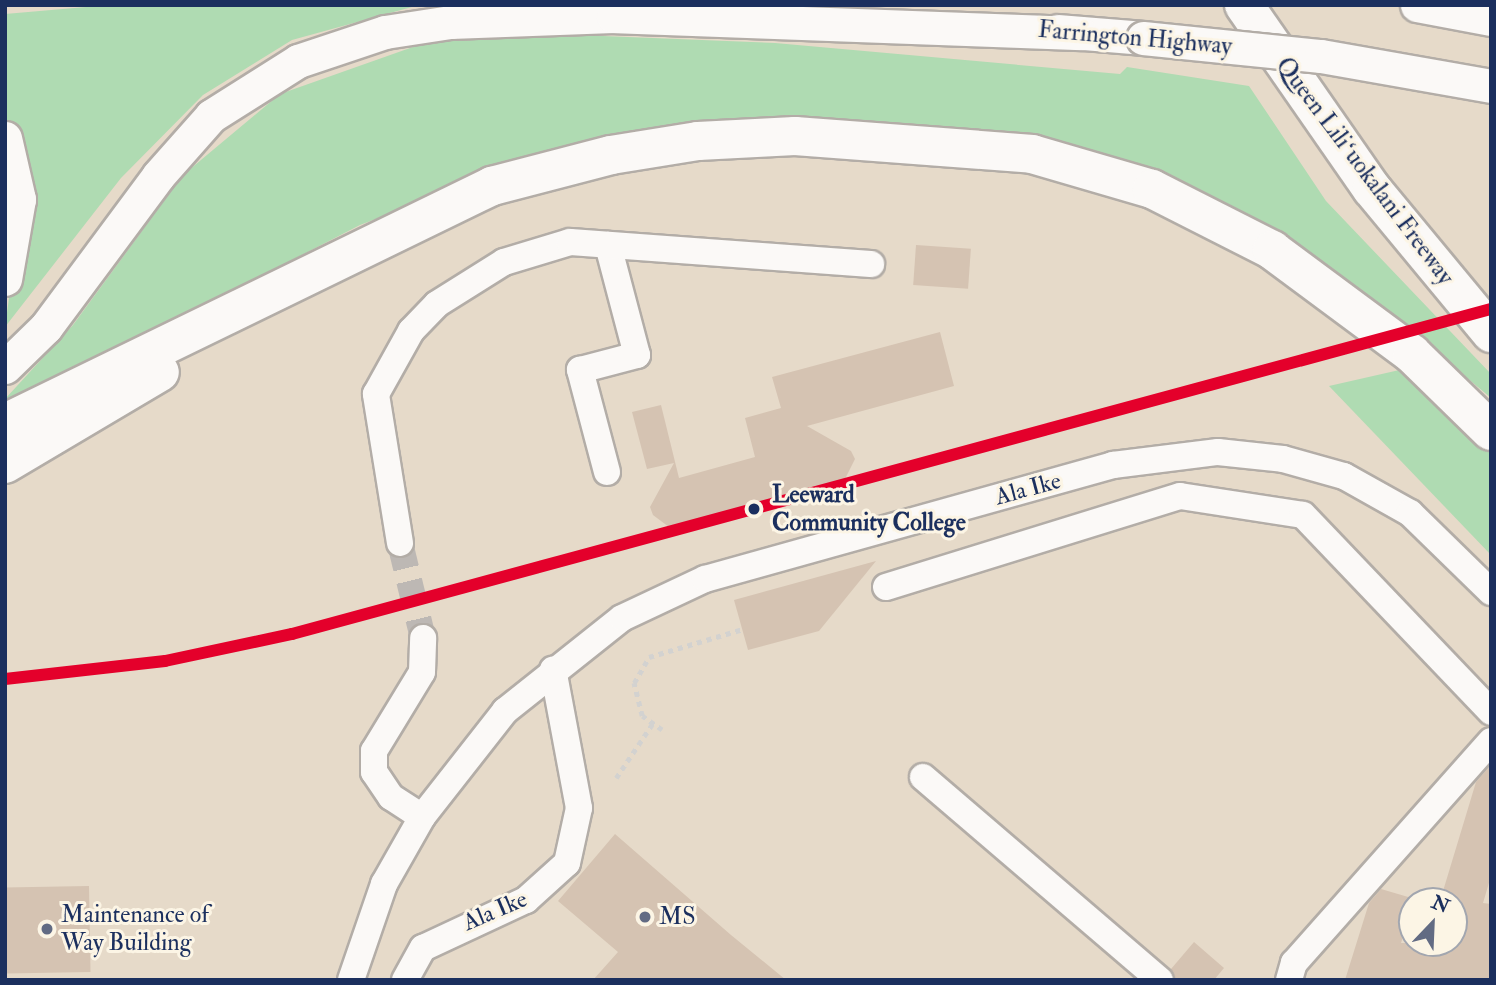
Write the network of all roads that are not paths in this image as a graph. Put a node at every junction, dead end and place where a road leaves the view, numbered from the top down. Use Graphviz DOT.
graph roads {
  1 [pos="777,5"];
  2 [pos="1244,5"];
  3 [pos="1257,5"];
  4 [pos="1417,5"];
  5 [pos="1472,5"];
  6 [pos="1491,19"];
  7 [pos="1080,33"];
  8 [pos="1491,38"];
  9 [pos="1491,86"];
  10 [pos="5,138"];
  11 [pos="1372,189"];
  12 [pos="399,229"];
  13 [pos="608,245"];
  14 [pos="871,264"];
  15 [pos="5,279"];
  16 [pos="1491,333"];
  17 [pos="5,367"];
  18 [pos="5,423"];
  19 [pos="1491,431"];
  20 [pos="5,464"];
  21 [pos="607,472"];
  22 [pos="400,543"];
  23 [pos="886,587"];
  24 [pos="1491,592"];
  25 [pos="423,638"];
  26 [pos="553,669"];
  27 [pos="1491,712"];
  28 [pos="1491,741"];
  29 [pos="923,776"];
  30 [pos="422,817"];
  31 [pos="351,980"];
  32 [pos="405,980"];
  33 [pos="1160,980"];
  34 [pos="1289,980"];
  1 -- 7 [label="main road, Farrington Highway"];
  2 -- 11 [label="highway, Queen Liliʻuokalani Freeway"];
  3 -- 11 [label="highway"];
  4 -- 6 [label="main road, bridge"];
  5 -- 8 [label="highway"];
  7 -- 9 [label="main road, Farrington Highway, bridge"];
  7 -- 17 [label="main road"];
  10 -- 15 [label="main road"];
  11 -- 16 [label="highway, Queen Liliʻuokalani Freeway"];
  12 -- 18 [label="highway"];
  12 -- 19 [label="highway"];
  12 -- 20 [label="highway"];
  13 -- 14 [label="street"];
  13 -- 21 [label="street"];
  13 -- 22 [label="street"];
  23 -- 27 [label="street"];
  24 -- 26 [label="street, Ala Ike"];
  25 -- 30 [label="street"];
  26 -- 30 [label="street, Ala Ike"];
  26 -- 32 [label="street, Ala Ike"];
  28 -- 34 [label="street"];
  29 -- 33 [label="street"];
  30 -- 31 [label="street, Ala Ike"];
}
